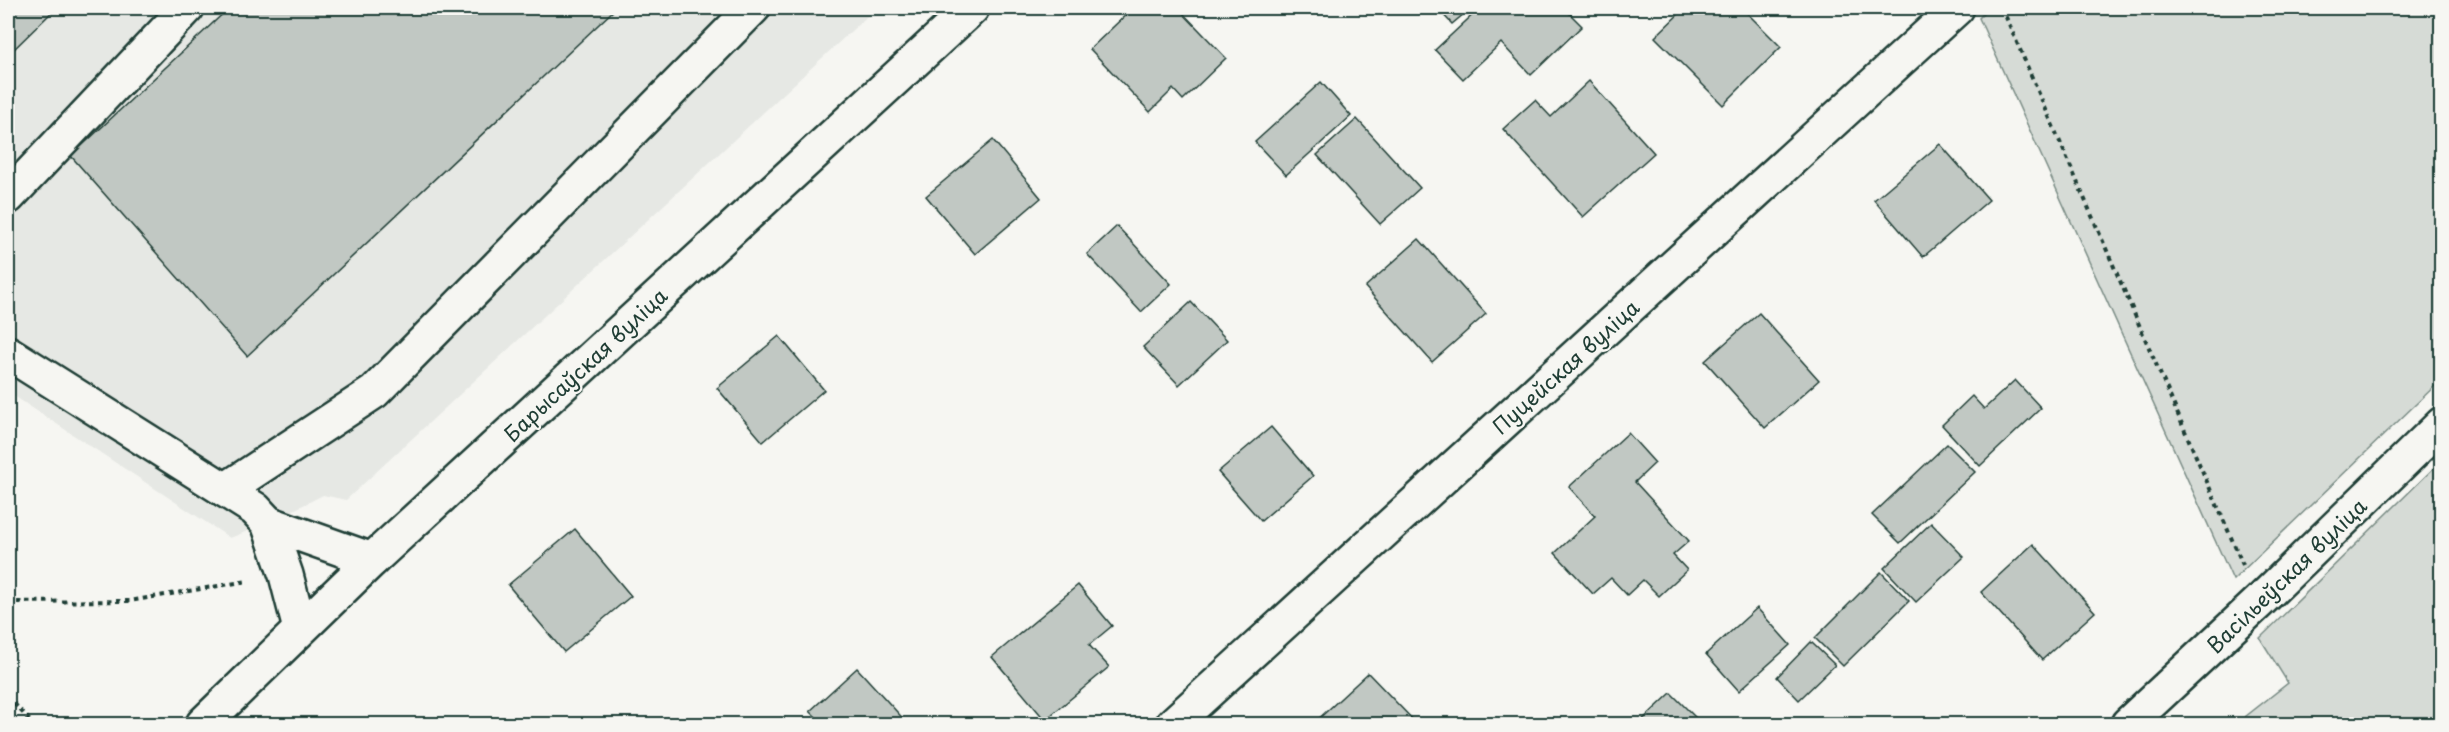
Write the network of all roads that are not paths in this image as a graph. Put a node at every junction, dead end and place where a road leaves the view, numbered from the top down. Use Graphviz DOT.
graph roads {
  1 [pos="188,8"];
  2 [pos="753,8"];
  3 [pos="972,8"];
  4 [pos="1957,8"];
  5 [pos="8,197"];
  6 [pos="8,353"];
  7 [pos="2442,424"];
  8 [pos="225,490"];
  9 [pos="268,523"];
  10 [pos="372,560"];
  11 [pos="300,628"];
  12 [pos="203,724"];
  13 [pos="1173,724"];
  14 [pos="2128,724"];
  1 -- 5 [label="street"];
  2 -- 8 [label="street"];
  3 -- 10 [label="street, Барысаўская вуліца"];
  4 -- 13 [label="street, Пуцейская вуліца"];
  6 -- 8 [label="street"];
  7 -- 14 [label="street, Васільеўская вуліца"];
  8 -- 9 [label="street"];
  9 -- 10 [label="street"];
  9 -- 11 [label="street"];
  10 -- 11 [label="street, Барысаўская вуліца"];
  11 -- 12 [label="street, Барысаўская вуліца"];
}
